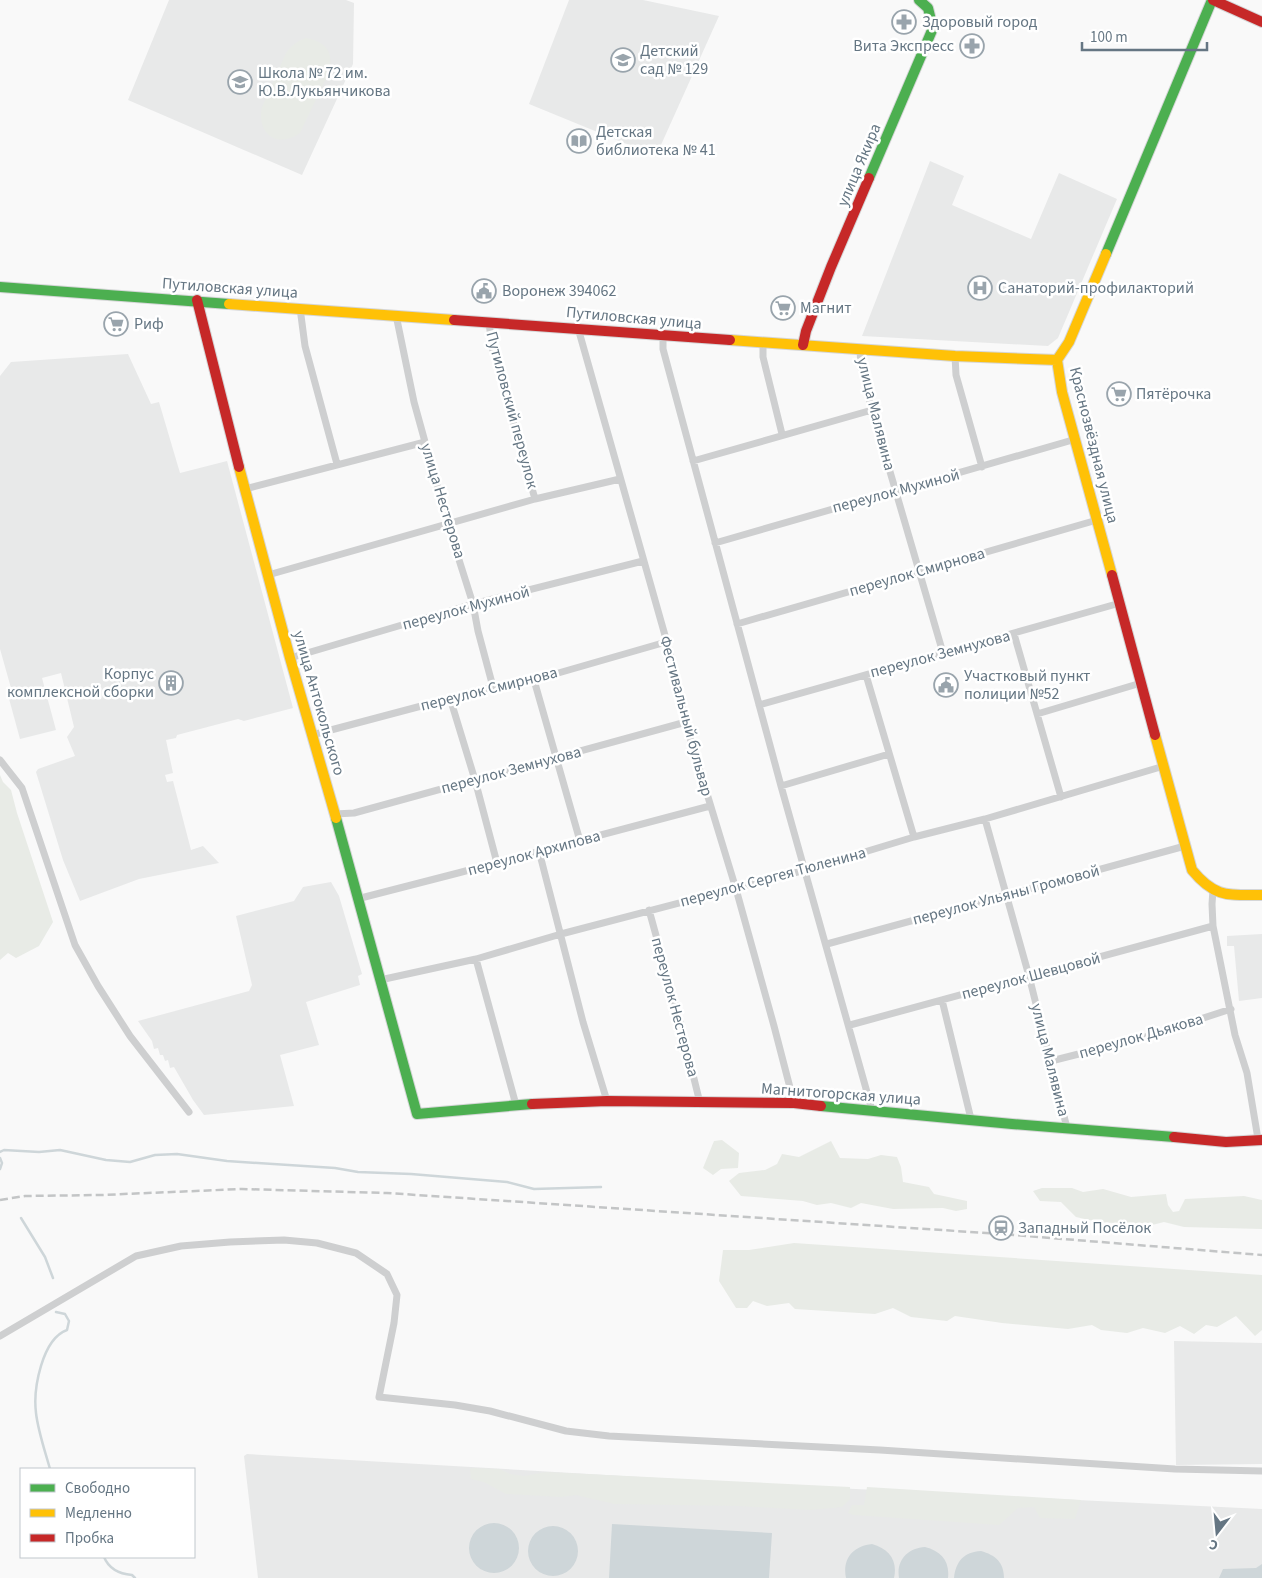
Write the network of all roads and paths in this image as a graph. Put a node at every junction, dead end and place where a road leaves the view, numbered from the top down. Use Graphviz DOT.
graph roads {
  1 [pos="919,0"];
  2 [pos="1212,0"];
  3 [pos="1262,22"];
  4 [pos="0,287"];
  5 [pos="197,300"];
  6 [pos="300,308"];
  7 [pos="396,315"];
  8 [pos="489,322"];
  9 [pos="578,328"];
  10 [pos="663,336"];
  11 [pos="763,342"];
  12 [pos="803,345"];
  13 [pos="860,349"];
  14 [pos="955,356"];
  15 [pos="1057,360"];
  16 [pos="872,410"];
  17 [pos="782,434"];
  18 [pos="1076,439"];
  19 [pos="425,442"];
  20 [pos="693,461"];
  21 [pos="337,464"];
  22 [pos="982,467"];
  23 [pos="620,479"];
  24 [pos="245,489"];
  25 [pos="896,492"];
  26 [pos="535,499"];
  27 [pos="1097,520"];
  28 [pos="448,524"];
  29 [pos="716,543"];
  30 [pos="643,560"];
  31 [pos="919,572"];
  32 [pos="268,575"];
  33 [pos="1120,603"];
  34 [pos="473,604"];
  35 [pos="737,624"];
  36 [pos="1014,634"];
  37 [pos="666,642"];
  38 [pos="943,653"];
  39 [pos="290,658"];
  40 [pos="866,675"];
  41 [pos="534,680"];
  42 [pos="1141,683"];
  43 [pos="493,686"];
  44 [pos="450,698"];
  45 [pos="759,704"];
  46 [pos="1037,714"];
  47 [pos="686,722"];
  48 [pos="312,735"];
  49 [pos="889,754"];
  50 [pos="557,759"];
  51 [pos="0,760"];
  52 [pos="1164,766"];
  53 [pos="475,780"];
  54 [pos="781,786"];
  55 [pos="1061,797"];
  56 [pos="710,806"];
  57 [pos="336,814"];
  58 [pos="986,819"];
  59 [pos="914,837"];
  60 [pos="580,841"];
  61 [pos="1185,846"];
  62 [pos="539,851"];
  63 [pos="497,863"];
  64 [pos="805,870"];
  65 [pos="736,889"];
  66 [pos="1213,890"];
  67 [pos="1007,895"];
  68 [pos="1262,895"];
  69 [pos="357,898"];
  70 [pos="649,910"];
  71 [pos="1213,926"];
  72 [pos="561,934"];
  73 [pos="827,944"];
  74 [pos="476,959"];
  75 [pos="1029,976"];
  76 [pos="380,980"];
  77 [pos="942,1000"];
  78 [pos="1231,1009"];
  79 [pos="850,1025"];
  80 [pos="1051,1061"];
  81 [pos="607,1101"];
  82 [pos="700,1103"];
  83 [pos="794,1103"];
  84 [pos="516,1106"];
  85 [pos="872,1110"];
  86 [pos="189,1112"];
  87 [pos="417,1114"];
  88 [pos="971,1119"];
  89 [pos="1067,1128"];
  90 [pos="1260,1140"];
  91 [pos="0,1336"];
  92 [pos="1262,1471"];
  1 -- 12 [label="street, улица Якира"];
  2 -- 3 [label="street"];
  2 -- 15 [label="street, Краснозвёздная улица"];
  4 -- 5 [label="street, Путиловская улица"];
  5 -- 6 [label="street, Путиловская улица"];
  5 -- 24 [label="street, улица Антокольского"];
  6 -- 7 [label="street, Путиловская улица"];
  6 -- 21 [label="street"];
  7 -- 8 [label="street, Путиловская улица"];
  7 -- 19 [label="street, улица Нестерова"];
  8 -- 9 [label="street, Путиловская улица"];
  8 -- 26 [label="street, Путиловский переулок"];
  9 -- 10 [label="street, Путиловская улица"];
  9 -- 23 [label="street, Фестивальный бульвар"];
  10 -- 11 [label="street, Путиловская улица"];
  10 -- 20 [label="street"];
  11 -- 12 [label="street, Путиловская улица"];
  11 -- 17 [label="street"];
  12 -- 13 [label="street, Путиловская улица"];
  13 -- 14 [label="street, Путиловская улица"];
  13 -- 16 [label="street, улица Малявина"];
  14 -- 15 [label="street, Путиловская улица"];
  14 -- 22 [label="street"];
  15 -- 18 [label="street, Краснозвёздная улица"];
  16 -- 17 [label="street"];
  16 -- 25 [label="street, улица Малявина"];
  17 -- 20 [label="street"];
  18 -- 22 [label="street, переулок Мухиной"];
  18 -- 27 [label="street, Краснозвёздная улица"];
  19 -- 21 [label="street"];
  19 -- 28 [label="street, улица Нестерова"];
  20 -- 29 [label="street"];
  21 -- 24 [label="street"];
  22 -- 25 [label="street, переулок Мухиной"];
  23 -- 26 [label="street"];
  23 -- 30 [label="street, Фестивальный бульвар"];
  24 -- 32 [label="street, улица Антокольского"];
  25 -- 29 [label="street, переулок Мухиной"];
  25 -- 31 [label="street, улица Малявина"];
  26 -- 28 [label="street"];
  27 -- 31 [label="street, переулок Смирнова"];
  27 -- 33 [label="street, Краснозвёздная улица"];
  28 -- 32 [label="street"];
  28 -- 34 [label="street, улица Нестерова"];
  29 -- 35 [label="street"];
  30 -- 34 [label="street, переулок Мухиной"];
  30 -- 37 [label="street, Фестивальный бульвар"];
  31 -- 35 [label="street, переулок Смирнова"];
  31 -- 38 [label="street, улица Малявина"];
  32 -- 39 [label="street, улица Антокольского"];
  33 -- 36 [label="street, переулок Земнухова"];
  33 -- 42 [label="street, Краснозвёздная улица"];
  34 -- 39 [label="street, переулок Мухиной"];
  34 -- 43 [label="street, улица Нестерова"];
  35 -- 45 [label="street"];
  36 -- 38 [label="street, переулок Земнухова"];
  36 -- 46 [label="street"];
  37 -- 41 [label="street, переулок Смирнова"];
  37 -- 47 [label="street, Фестивальный бульвар"];
  38 -- 40 [label="street, переулок Земнухова"];
  39 -- 48 [label="street, улица Антокольского"];
  40 -- 45 [label="street, переулок Земнухова"];
  40 -- 49 [label="street"];
  41 -- 43 [label="street, переулок Смирнова"];
  41 -- 50 [label="street"];
  42 -- 46 [label="street"];
  42 -- 52 [label="street, Краснозвёздная улица"];
  43 -- 44 [label="street, переулок Смирнова"];
  44 -- 48 [label="street, переулок Смирнова"];
  44 -- 53 [label="street"];
  45 -- 54 [label="street"];
  46 -- 55 [label="street"];
  47 -- 50 [label="street, переулок Земнухова"];
  47 -- 56 [label="street, Фестивальный бульвар"];
  48 -- 57 [label="street, улица Антокольского"];
  49 -- 54 [label="street"];
  49 -- 59 [label="street"];
  50 -- 53 [label="street, переулок Земнухова"];
  50 -- 60 [label="street"];
  51 -- 86 [label="street"];
  52 -- 55 [label="street, переулок Сергея Тюленина"];
  52 -- 61 [label="street, Краснозвёздная улица"];
  53 -- 57 [label="street, переулок Земнухова"];
  53 -- 63 [label="street"];
  54 -- 64 [label="street"];
  55 -- 58 [label="street, переулок Сергея Тюленина"];
  56 -- 60 [label="street, переулок Архипова"];
  56 -- 65 [label="street, Фестивальный бульвар"];
  57 -- 69 [label="street, улица Антокольского"];
  58 -- 59 [label="street, переулок Сергея Тюленина"];
  58 -- 67 [label="street, улица Малявина"];
  59 -- 64 [label="street, переулок Сергея Тюленина"];
  60 -- 62 [label="street, переулок Архипова"];
  61 -- 66 [label="street, Краснозвёздная улица"];
  61 -- 67 [label="street, переулок Ульяны Громовой"];
  62 -- 63 [label="street, переулок Архипова"];
  62 -- 72 [label="street"];
  63 -- 69 [label="street, переулок Архипова"];
  64 -- 65 [label="street, переулок Сергея Тюленина"];
  64 -- 73 [label="street"];
  65 -- 70 [label="street, переулок Сергея Тюленина"];
  65 -- 83 [label="street, Фестивальный бульвар"];
  66 -- 68 [label="street"];
  66 -- 71 [label="street"];
  67 -- 73 [label="street, переулок Ульяны Громовой"];
  67 -- 75 [label="street, улица Малявина"];
  69 -- 76 [label="street, улица Антокольского"];
  70 -- 72 [label="street, переулок Сергея Тюленина"];
  70 -- 82 [label="street, переулок Нестерова"];
  71 -- 75 [label="street, переулок Шевцовой"];
  71 -- 78 [label="street"];
  72 -- 74 [label="street, переулок Сергея Тюленина"];
  72 -- 81 [label="street"];
  73 -- 79 [label="street"];
  74 -- 76 [label="street, переулок Сергея Тюленина"];
  74 -- 84 [label="street"];
  75 -- 77 [label="street, переулок Шевцовой"];
  75 -- 80 [label="street, улица Малявина"];
  76 -- 87 [label="street, улица Антокольского"];
  77 -- 79 [label="street, переулок Шевцовой"];
  77 -- 88 [label="street"];
  78 -- 80 [label="street, переулок Дьякова"];
  78 -- 90 [label="street"];
  79 -- 85 [label="street"];
  80 -- 89 [label="street, улица Малявина"];
  81 -- 82 [label="street, Магнитогорская улица"];
  81 -- 84 [label="street, Магнитогорская улица"];
  82 -- 83 [label="street, Магнитогорская улица"];
  83 -- 85 [label="street, Магнитогорская улица"];
  84 -- 87 [label="street, Магнитогорская улица"];
  85 -- 88 [label="street, Магнитогорская улица"];
  88 -- 89 [label="street, Магнитогорская улица"];
  89 -- 90 [label="street, Магнитогорская улица"];
  91 -- 92 [label="street"];
}
